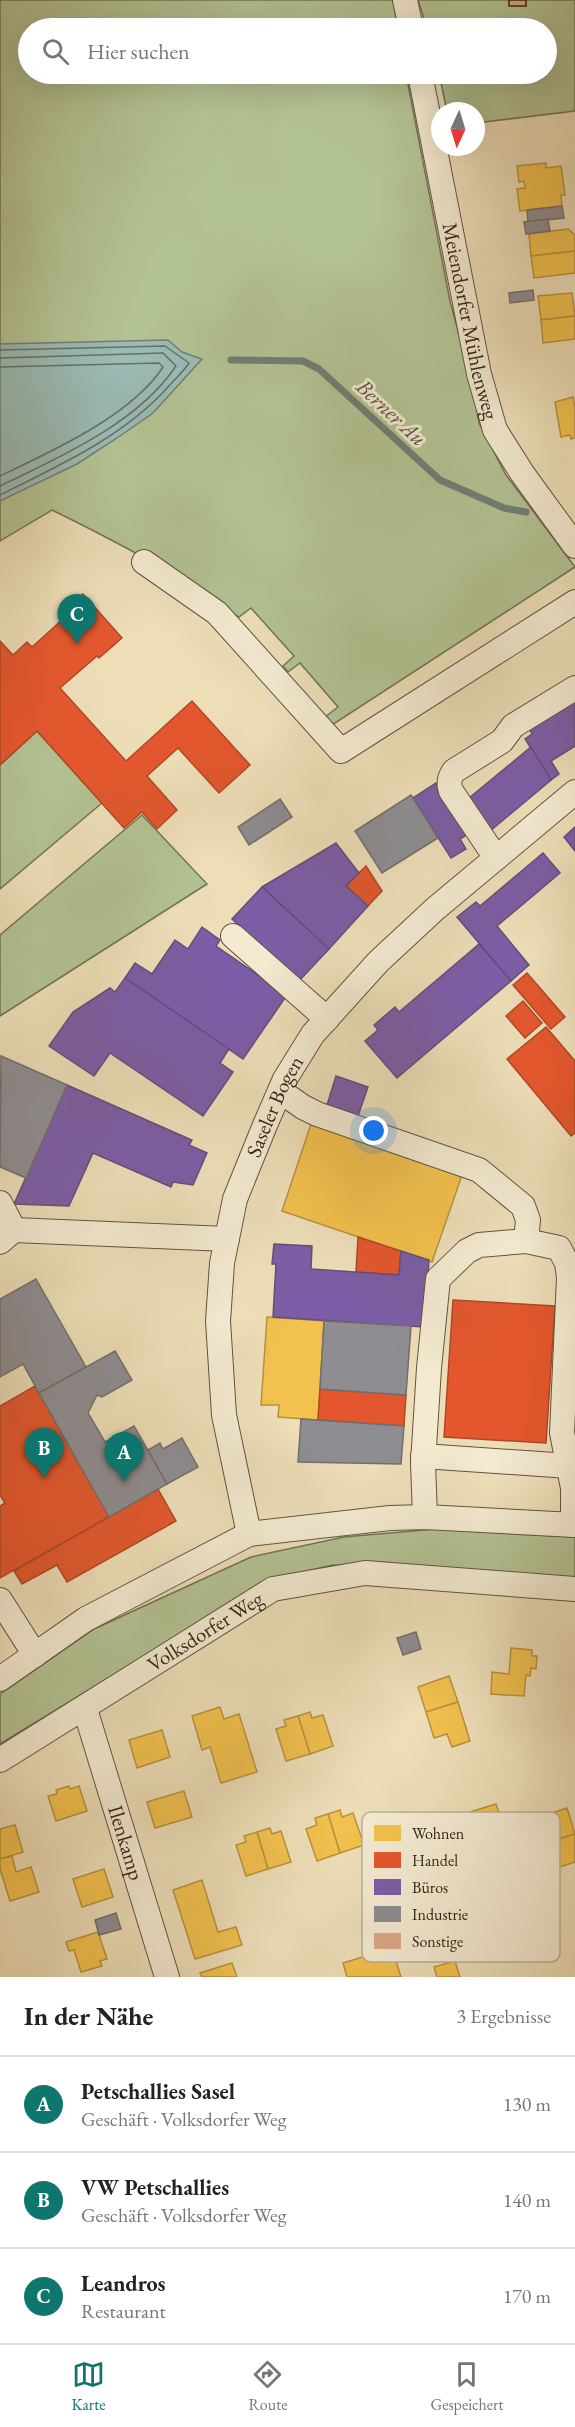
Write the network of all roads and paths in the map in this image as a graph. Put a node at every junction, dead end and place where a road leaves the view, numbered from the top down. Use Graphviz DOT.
graph roads {
  1 [pos="405,0"];
  2 [pos="409,18"];
  3 [pos="422,84"];
  4 [pos="575,546"];
  5 [pos="144,562"];
  6 [pos="575,602"];
  7 [pos="575,688"];
  8 [pos="575,792"];
  9 [pos="496,858"];
  10 [pos="233,936"];
  11 [pos="327,1019"];
  12 [pos="280,1091"];
  13 [pos="0,1203"];
  14 [pos="7,1236"];
  15 [pos="227,1239"];
  16 [pos="526,1241"];
  17 [pos="423,1456"];
  18 [pos="569,1466"];
  19 [pos="425,1517"];
  20 [pos="574,1525"];
  21 [pos="249,1534"];
  22 [pos="575,1589"];
  23 [pos="0,1600"];
  24 [pos="35,1655"];
  25 [pos="0,1679"];
  26 [pos="85,1709"];
  27 [pos="0,1760"];
  28 [pos="167,1977"];
  1 -- 2 [label="street"];
  3 -- 4 [label="street, Meiendorfer Mühlenweg"];
  5 -- 6 [label="street"];
  7 -- 9 [label="street"];
  8 -- 9 [label="street, Saseler Bogen"];
  9 -- 11 [label="street, Saseler Bogen"];
  10 -- 11 [label="street"];
  11 -- 12 [label="street, Saseler Bogen"];
  12 -- 15 [label="street, Saseler Bogen"];
  12 -- 16 [label="street"];
  13 -- 14 [label="street"];
  14 -- 15 [label="street"];
  15 -- 21 [label="street, Saseler Bogen"];
  16 -- 17 [label="street"];
  16 -- 18 [label="street"];
  17 -- 18 [label="street"];
  17 -- 19 [label="street"];
  18 -- 20 [label="street"];
  19 -- 20 [label="street"];
  19 -- 21 [label="street"];
  21 -- 24 [label="street"];
  22 -- 26 [label="street, Volksdorfer Weg"];
  23 -- 24 [label="street"];
  24 -- 25 [label="street"];
  26 -- 27 [label="street, Volksdorfer Weg"];
  26 -- 28 [label="street, Ilenkamp"];
}
